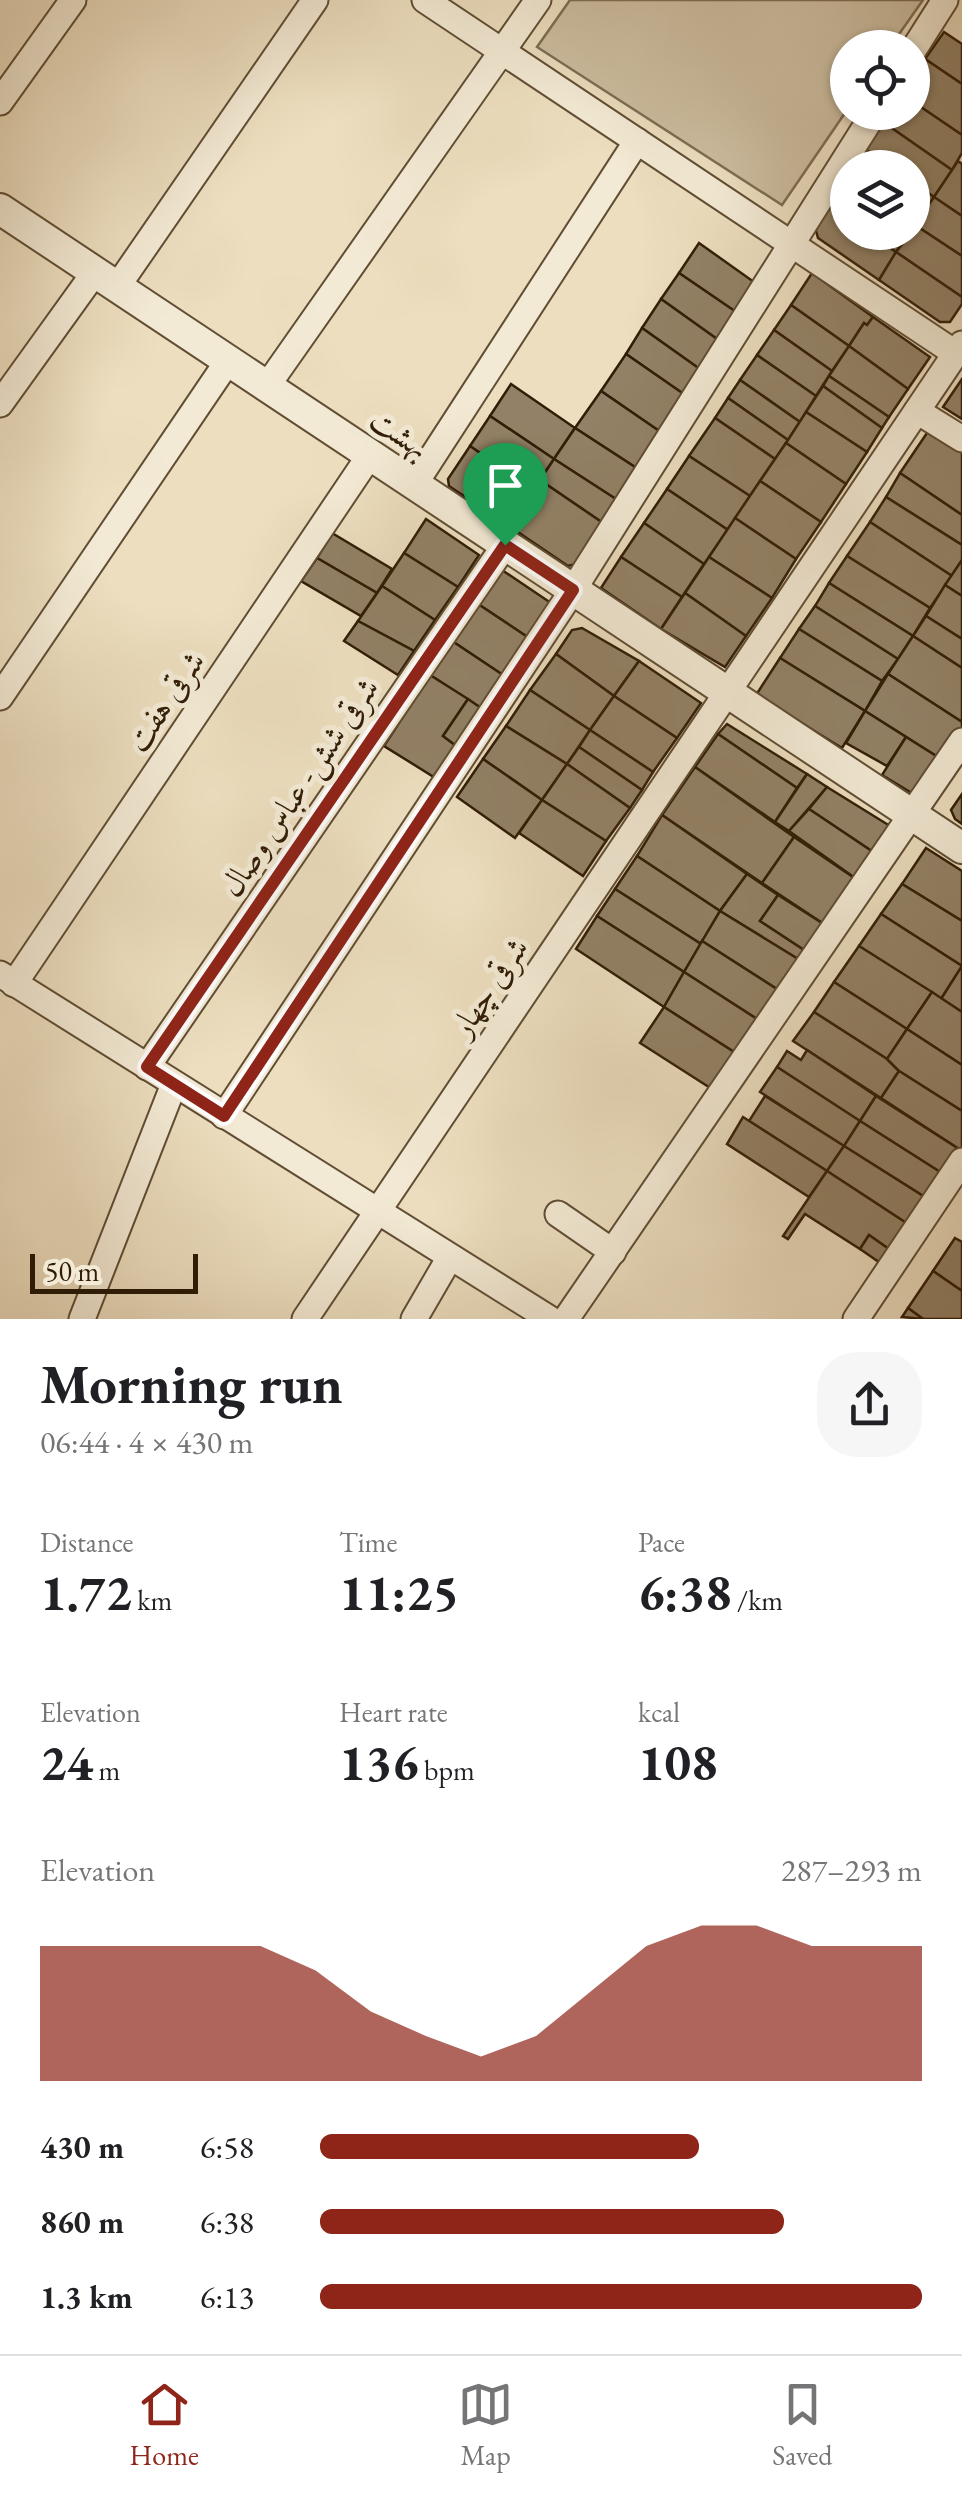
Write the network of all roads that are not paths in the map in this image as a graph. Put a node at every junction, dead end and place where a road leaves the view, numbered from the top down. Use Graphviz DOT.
graph roads {
  1 [pos="73,0"];
  2 [pos="315,0"];
  3 [pos="425,0"];
  4 [pos="538,0"];
  5 [pos="944,0"];
  6 [pos="926,30"];
  7 [pos="500,50"];
  8 [pos="0,102"];
  9 [pos="864,130"];
  10 [pos="637,141"];
  11 [pos="0,209"];
  12 [pos="792,247"];
  13 [pos="106,279"];
  14 [pos="959,349"];
  15 [pos="228,360"];
  16 [pos="267,386"];
  17 [pos="0,404"];
  18 [pos="917,411"];
  19 [pos="962,440"];
  20 [pos="370,455"];
  21 [pos="414,484"];
  22 [pos="505,545"];
  23 [pos="573,590"];
  24 [pos="727,692"];
  25 [pos="0,697"];
  26 [pos="962,741"];
  27 [pos="912,815"];
  28 [pos="962,848"];
  29 [pos="4,978"];
  30 [pos="147,1067"];
  31 [pos="174,1084"];
  32 [pos="224,1116"];
  33 [pos="962,1160"];
  34 [pos="378,1211"];
  35 [pos="558,1214"];
  36 [pos="613,1252"];
  37 [pos="450,1257"];
  38 [pos="82,1319"];
  39 [pos="305,1319"];
  40 [pos="414,1319"];
  41 [pos="550,1319"];
  42 [pos="566,1319"];
  43 [pos="856,1319"];
  1 -- 8 [label="street"];
  2 -- 13 [label="street"];
  3 -- 7 [label="street"];
  4 -- 7 [label="street"];
  5 -- 6 [label="street"];
  7 -- 10 [label="street"];
  7 -- 16 [label="street"];
  9 -- 12 [label="street"];
  10 -- 12 [label="street"];
  10 -- 21 [label="street"];
  11 -- 13 [label="street, بهشت"];
  12 -- 14 [label="street"];
  12 -- 23 [label="street"];
  13 -- 15 [label="street, بهشت"];
  13 -- 17 [label="street"];
  14 -- 18 [label="street, شرقی چهار"];
  15 -- 16 [label="street, بهشت"];
  15 -- 25 [label="street"];
  16 -- 20 [label="street, بهشت"];
  18 -- 19 [label="street"];
  18 -- 24 [label="street, شرقی چهار"];
  20 -- 21 [label="street, بهشت"];
  20 -- 29 [label="street, شرقی هفت"];
  21 -- 22 [label="street, بهشت"];
  22 -- 23 [label="street, بهشت"];
  22 -- 30 [label="street, شرقی شش- عباس وصال"];
  23 -- 24 [label="street, بهشت"];
  23 -- 32 [label="street"];
  24 -- 27 [label="street, بهشت"];
  24 -- 34 [label="street, شرقی چهار"];
  26 -- 27 [label="street"];
  27 -- 28 [label="street, بهشت"];
  27 -- 36 [label="street"];
  29 -- 30 [label="street"];
  30 -- 31 [label="street"];
  31 -- 32 [label="street"];
  31 -- 38 [label="street"];
  32 -- 34 [label="street"];
  33 -- 43 [label="street"];
  34 -- 37 [label="street"];
  34 -- 39 [label="street, شرقی چهار"];
  35 -- 36 [label="street"];
  36 -- 42 [label="street"];
  37 -- 40 [label="street"];
  37 -- 41 [label="street"];
}
